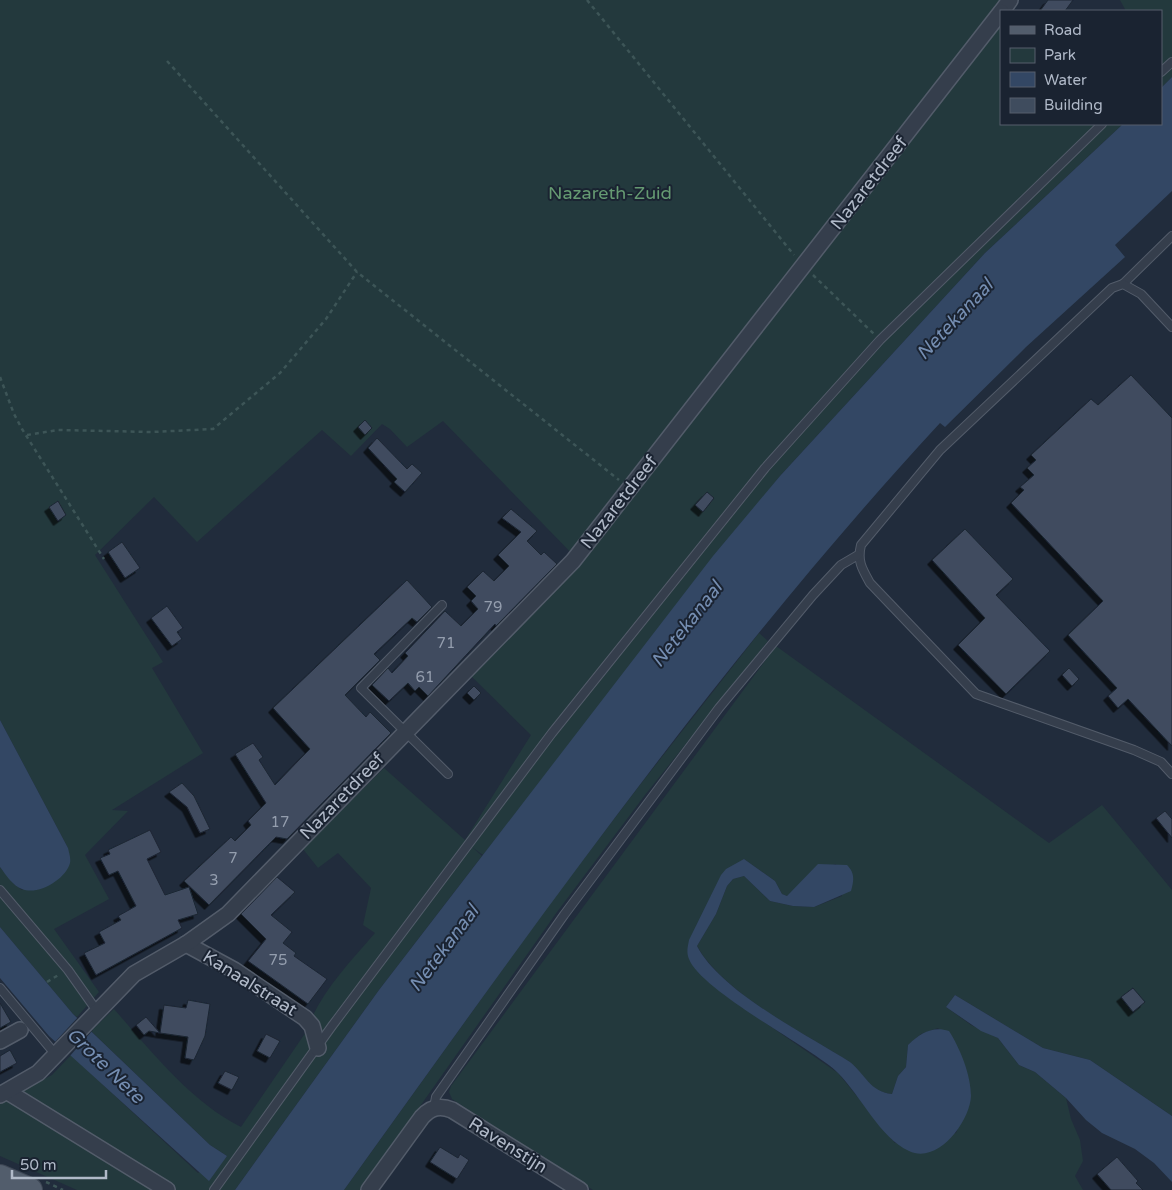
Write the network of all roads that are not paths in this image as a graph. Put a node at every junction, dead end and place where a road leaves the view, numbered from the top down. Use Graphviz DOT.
graph roads {
  1 [pos="1000,13"];
  2 [pos="1172,62"];
  3 [pos="1162,71"];
  4 [pos="1101,125"];
  5 [pos="1172,236"];
  6 [pos="1123,284"];
  7 [pos="1172,327"];
  8 [pos="858,555"];
  9 [pos="442,605"];
  10 [pos="405,732"];
  11 [pos="448,774"];
  12 [pos="1172,774"];
  13 [pos="0,890"];
  14 [pos="186,944"];
  15 [pos="0,988"];
  16 [pos="92,1016"];
  17 [pos="20,1030"];
  18 [pos="0,1041"];
  19 [pos="318,1048"];
  20 [pos="58,1053"];
  21 [pos="4,1093"];
  22 [pos="434,1108"];
  23 [pos="0,1177"];
  24 [pos="30,1190"];
  25 [pos="167,1190"];
  26 [pos="214,1190"];
  27 [pos="369,1190"];
  28 [pos="580,1190"];
  1 -- 10 [label="street, Nazaretdreef"];
  2 -- 3 [label="lane"];
  4 -- 19 [label="lane"];
  5 -- 6 [label="lane"];
  6 -- 7 [label="lane"];
  6 -- 8 [label="lane"];
  8 -- 12 [label="lane"];
  8 -- 22 [label="lane"];
  9 -- 10 [label="lane"];
  10 -- 11 [label="lane"];
  10 -- 14 [label="street, Nazaretdreef"];
  13 -- 16 [label="lane"];
  14 -- 16 [label="street, Kanaalstraat"];
  14 -- 19 [label="street, Kanaalstraat"];
  15 -- 20 [label="lane"];
  16 -- 20 [label="street, Kanaalstraat"];
  17 -- 18 [label="street"];
  19 -- 26 [label="lane"];
  20 -- 21 [label="street, Kanaalstraat"];
  21 -- 25 [label="street, Kanaalstraat"];
  22 -- 27 [label="street"];
  22 -- 28 [label="street, Ravenstijn"];
  23 -- 24 [label="main road"];
}
